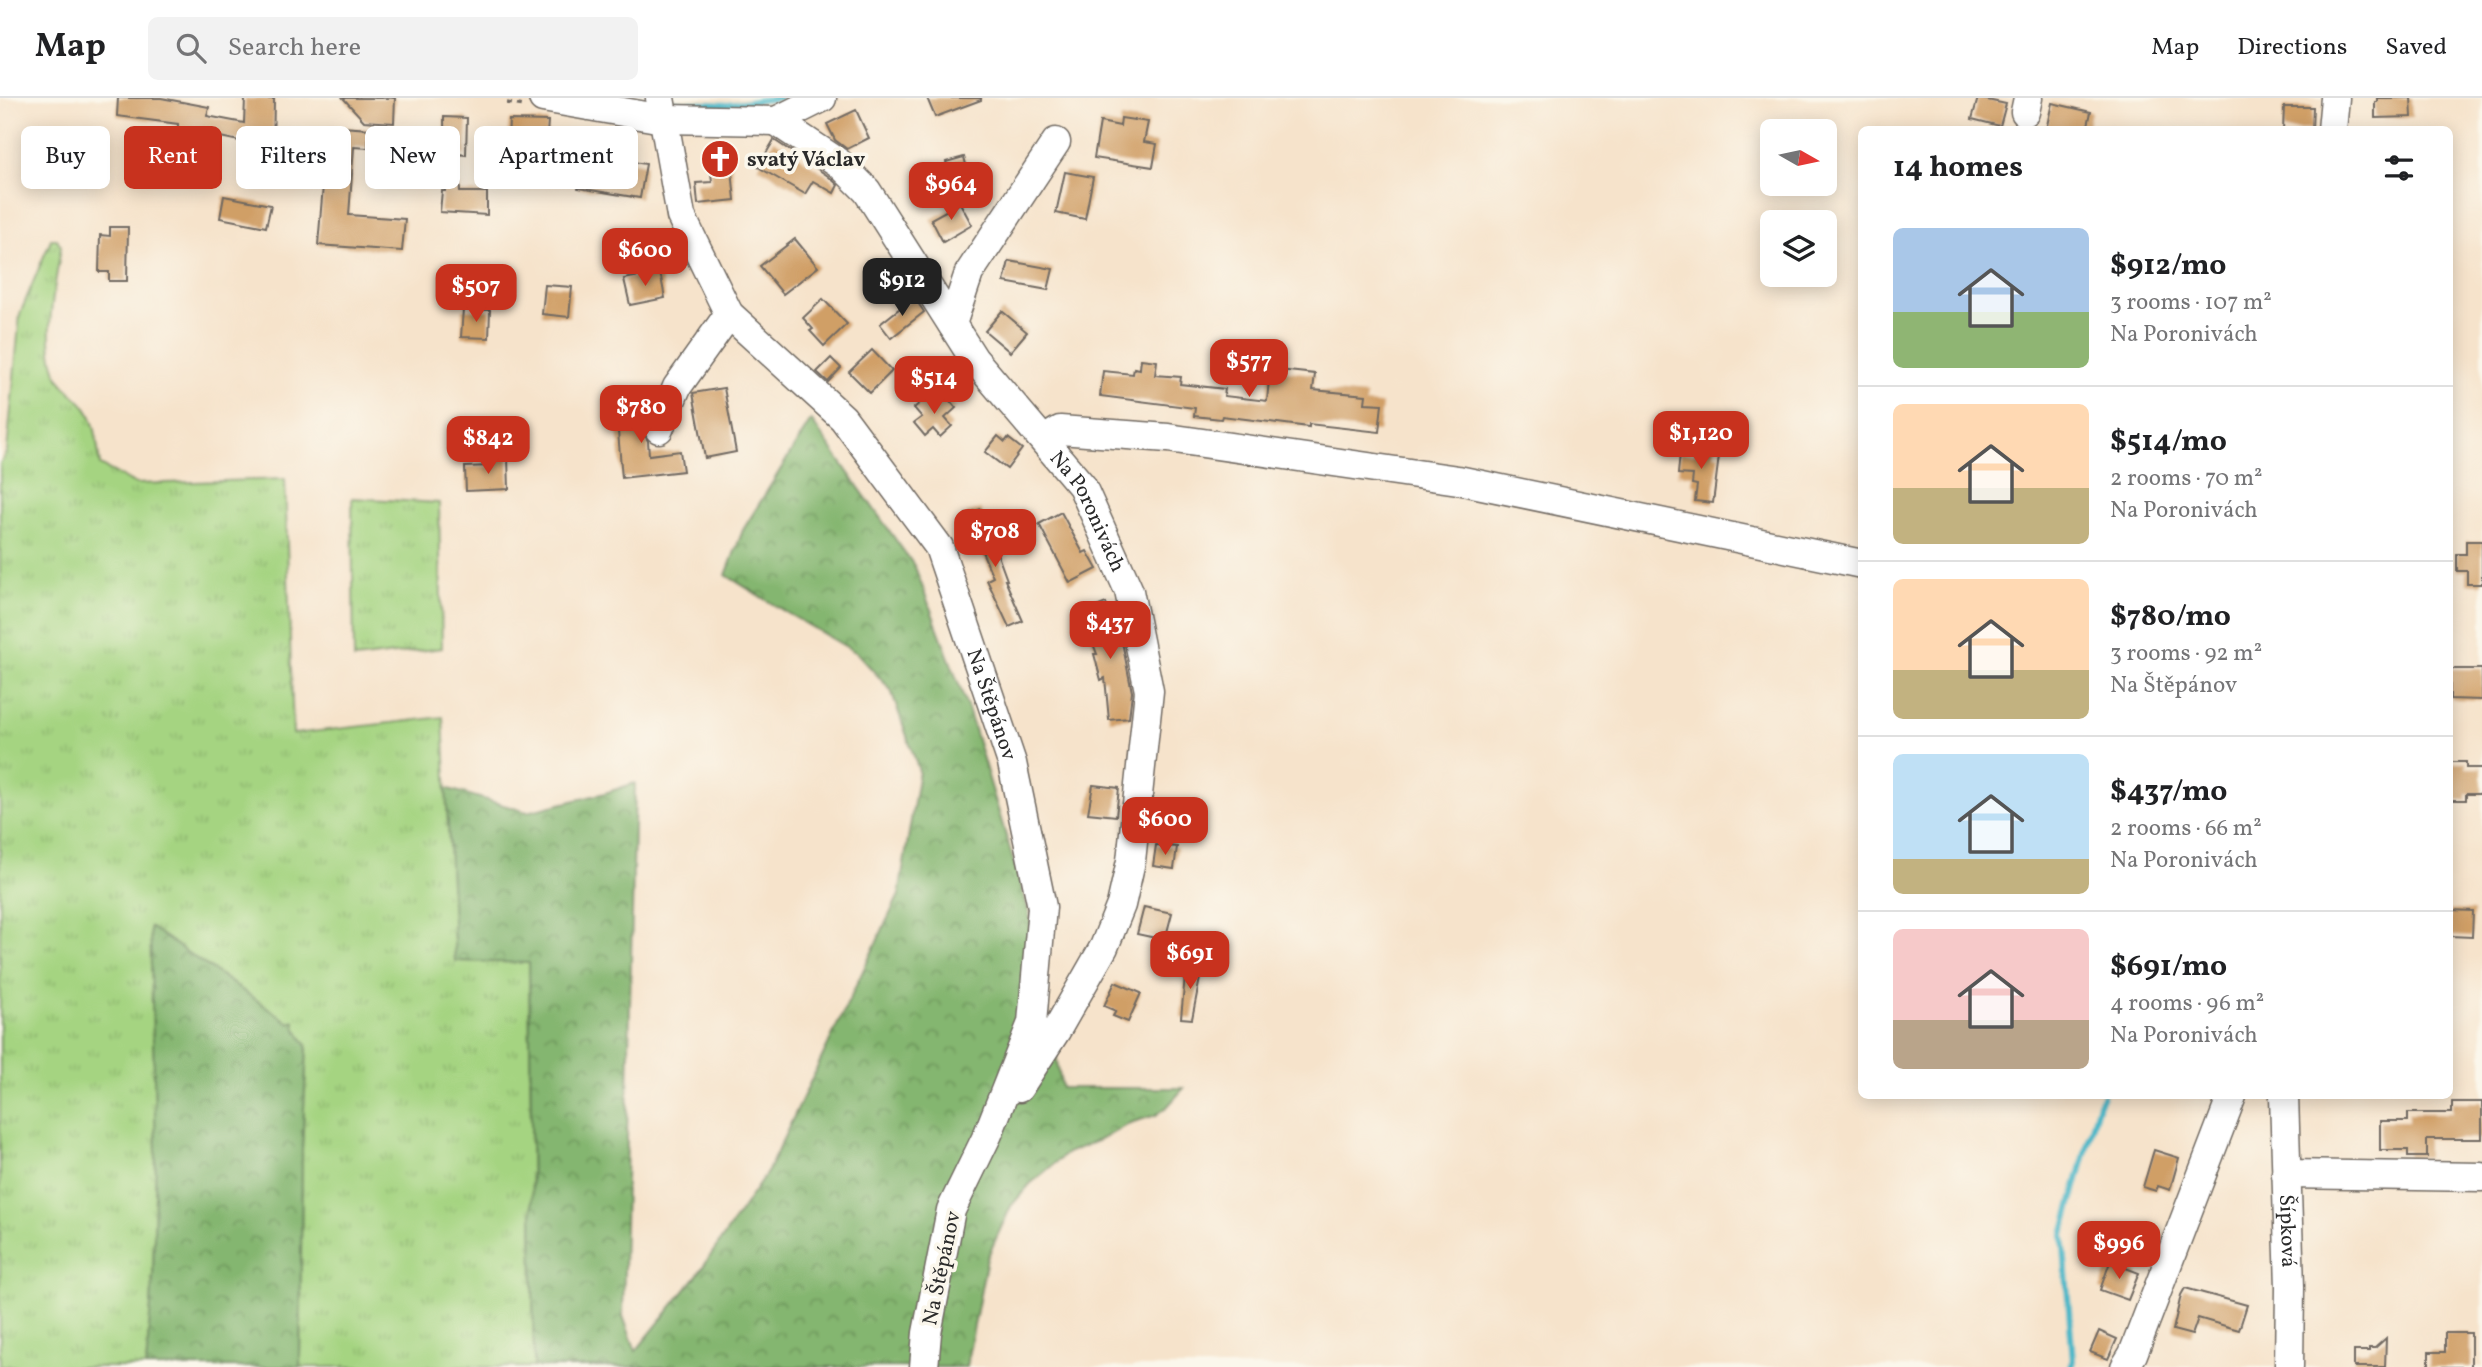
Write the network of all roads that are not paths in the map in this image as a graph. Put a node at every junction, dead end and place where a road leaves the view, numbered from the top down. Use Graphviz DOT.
graph roads {
  1 [pos="543,98"];
  2 [pos="822,98"];
  3 [pos="2336,98"];
  4 [pos="662,108"];
  5 [pos="776,121"];
  6 [pos="2332,126"];
  7 [pos="1056,142"];
  8 [pos="729,314"];
  9 [pos="952,324"];
  10 [pos="659,429"];
  11 [pos="1044,440"];
  12 [pos="1858,563"];
  13 [pos="2231,1099"];
  14 [pos="2284,1099"];
  15 [pos="988,1134"];
  16 [pos="2286,1174"];
  17 [pos="2482,1177"];
  18 [pos="924,1367"];
  19 [pos="2125,1367"];
  20 [pos="2288,1367"];
  1 -- 4 [label="street"];
  2 -- 5 [label="street"];
  3 -- 6 [label="street"];
  4 -- 5 [label="street"];
  4 -- 8 [label="street, Na Štěpánov"];
  5 -- 9 [label="street, Na Poronivách"];
  7 -- 9 [label="street"];
  8 -- 10 [label="street"];
  8 -- 15 [label="street, Na Štěpánov"];
  9 -- 11 [label="street, Na Poronivách"];
  11 -- 12 [label="street"];
  11 -- 15 [label="street, Na Poronivách"];
  13 -- 19 [label="street"];
  14 -- 16 [label="street, Šípková"];
  15 -- 18 [label="street, Na Štěpánov"];
  16 -- 17 [label="street"];
  16 -- 20 [label="street, Šípková"];
}
